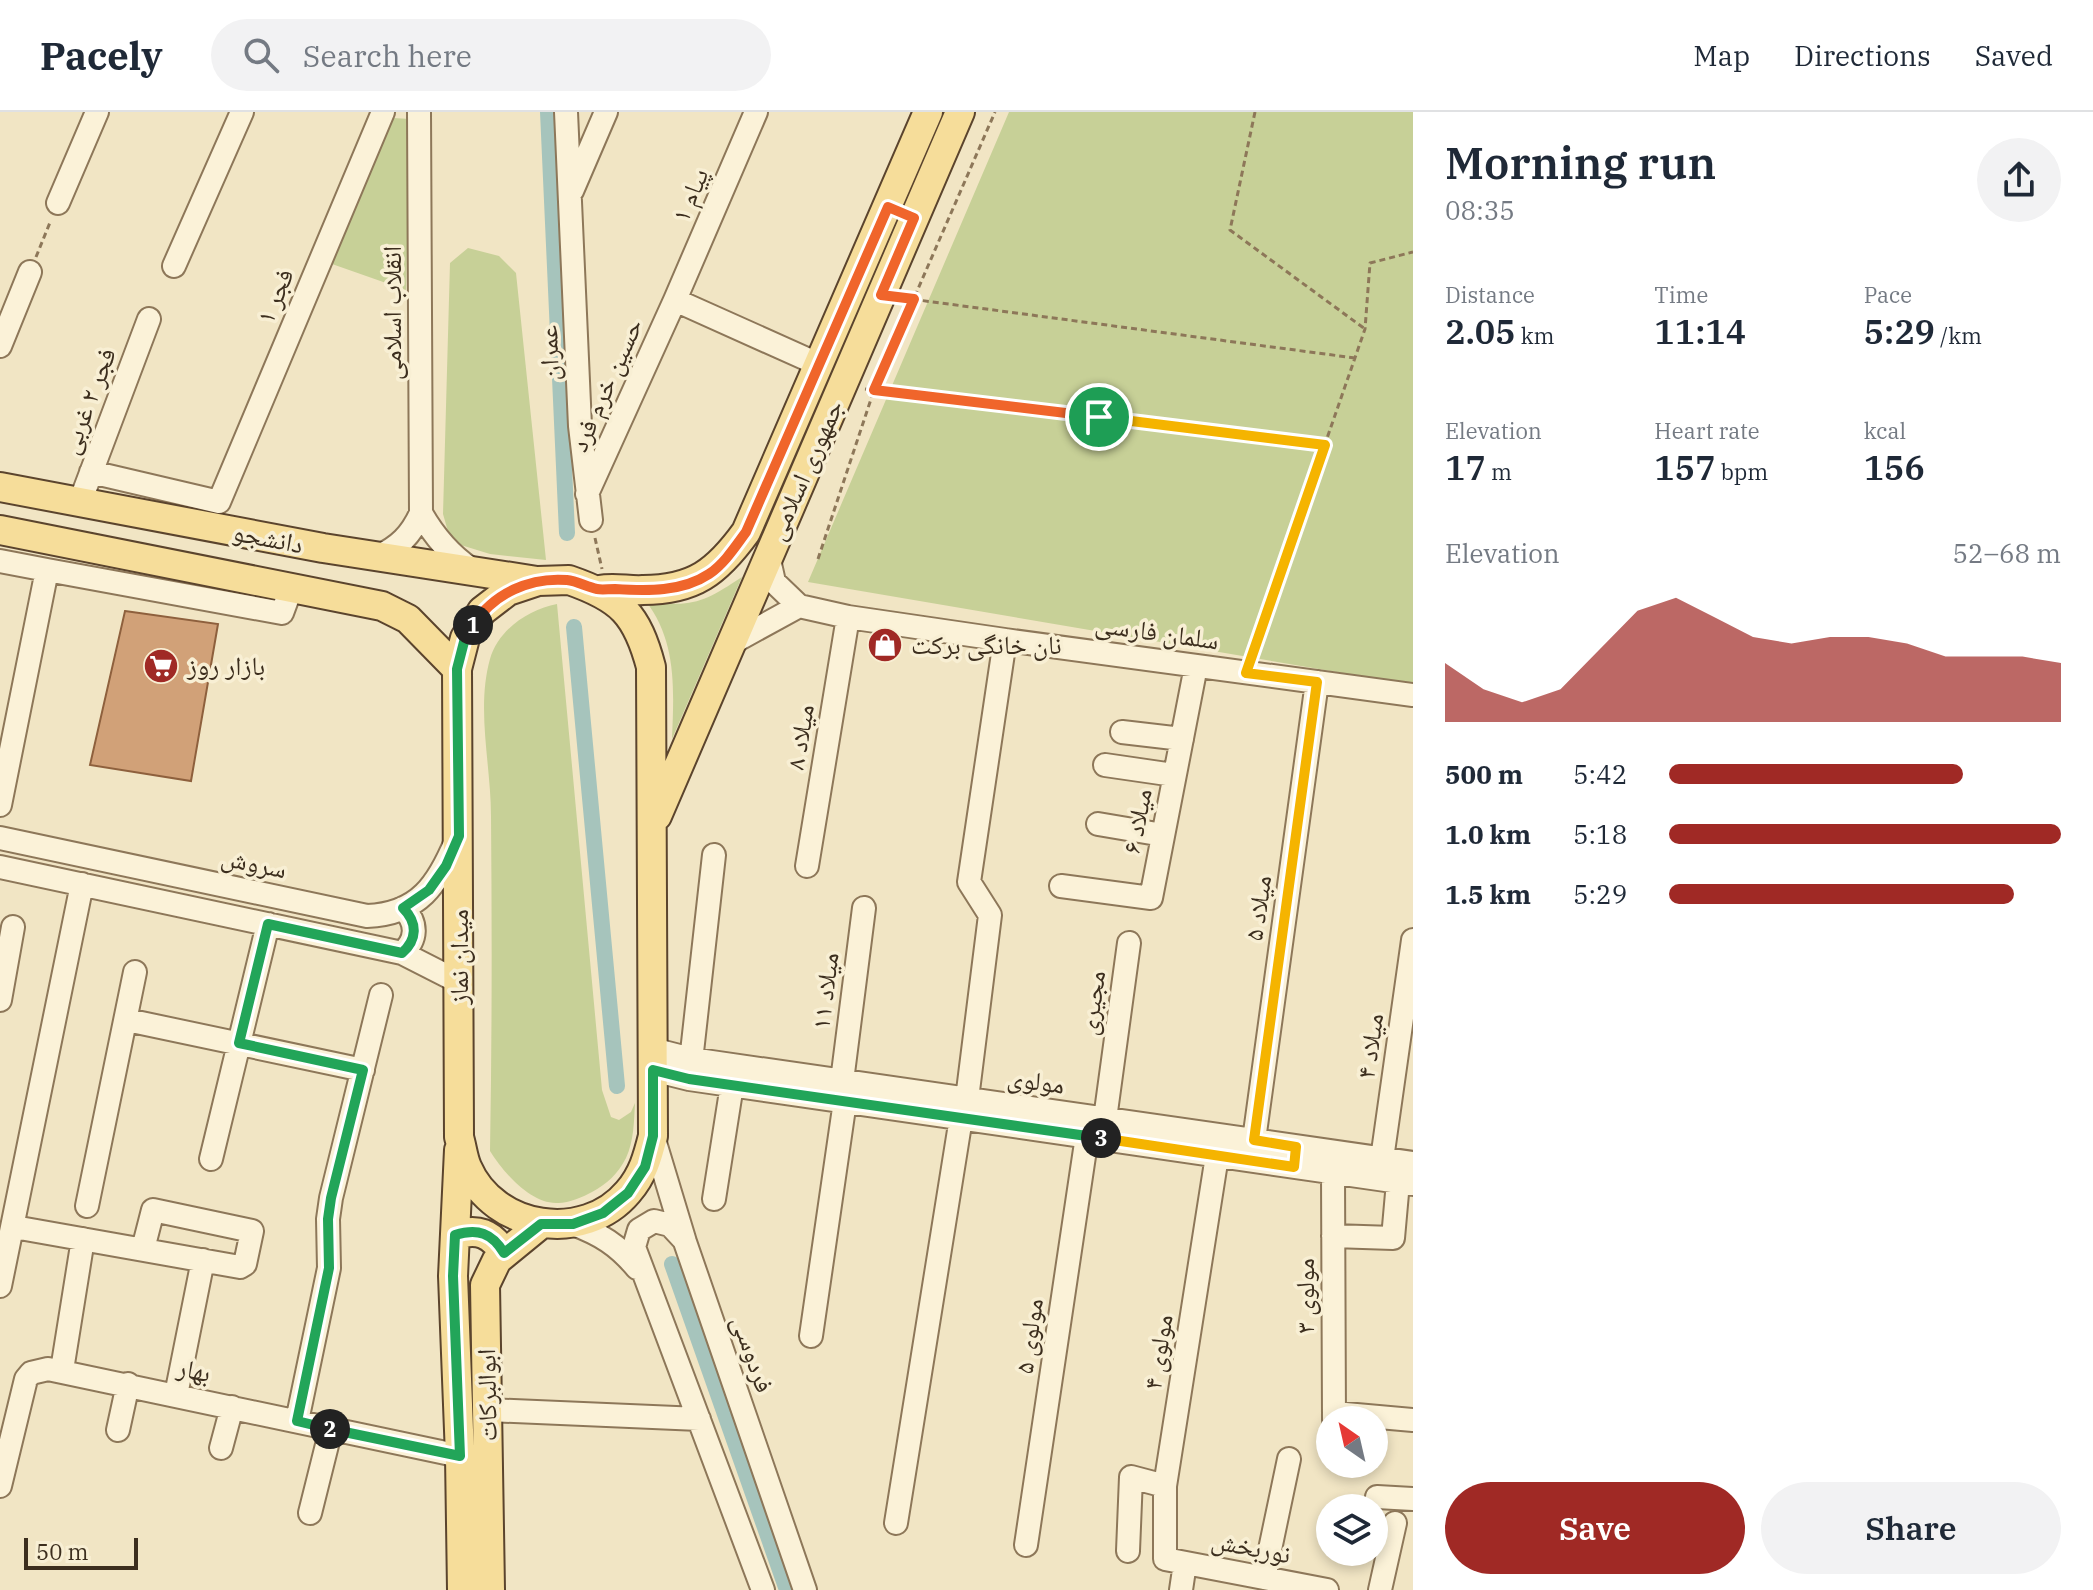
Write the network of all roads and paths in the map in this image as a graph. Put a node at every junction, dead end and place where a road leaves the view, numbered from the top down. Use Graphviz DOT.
graph roads {
  1 [pos="97,112"];
  2 [pos="242,112"];
  3 [pos="383,112"];
  4 [pos="419,112"];
  5 [pos="566,112"];
  6 [pos="606,112"];
  7 [pos="756,112"];
  8 [pos="928,112"];
  9 [pos="960,112"];
  10 [pos="995,112"];
  11 [pos="1255,112"];
  12 [pos="570,195"];
  13 [pos="58,203"];
  14 [pos="888,207"];
  15 [pos="914,218"];
  16 [pos="1413,252"];
  17 [pos="174,266"];
  18 [pos="30,272"];
  19 [pos="881,295"];
  20 [pos="914,299"];
  21 [pos="675,300"];
  22 [pos="149,319"];
  23 [pos="1365,329"];
  24 [pos="0,346"];
  25 [pos="1355,358"];
  26 [pos="820,365"];
  27 [pos="842,386"];
  28 [pos="874,390"];
  29 [pos="1325,445"];
  30 [pos="91,472"];
  31 [pos="0,487"];
  32 [pos="587,494"];
  33 [pos="80,502"];
  34 [pos="130,512"];
  35 [pos="421,513"];
  36 [pos="170,519"];
  37 [pos="591,520"];
  38 [pos="0,530"];
  39 [pos="120,553"];
  40 [pos="768,555"];
  41 [pos="377,557"];
  42 [pos="818,559"];
  43 [pos="0,561"];
  44 [pos="162,561"];
  45 [pos="471,569"];
  46 [pos="47,570"];
  47 [pos="538,581"];
  48 [pos="292,586"];
  49 [pos="603,590"];
  50 [pos="799,606"];
  51 [pos="848,617"];
  52 [pos="1005,640"];
  53 [pos="728,645"];
  54 [pos="1196,666"];
  55 [pos="457,669"];
  56 [pos="1246,673"];
  57 [pos="1317,682"];
  58 [pos="1413,695"];
  59 [pos="1122,732"];
  60 [pos="1182,739"];
  61 [pos="1105,765"];
  62 [pos="1174,775"];
  63 [pos="0,805"];
  64 [pos="1098,824"];
  65 [pos="652,828"];
  66 [pos="1163,835"];
  67 [pos="459,836"];
  68 [pos="0,838"];
  69 [pos="714,855"];
  70 [pos="807,866"];
  71 [pos="0,867"];
  72 [pos="82,884"];
  73 [pos="1061,886"];
  74 [pos="403,908"];
  75 [pos="864,908"];
  76 [pos="268,924"];
  77 [pos="13,927"];
  78 [pos="1413,940"];
  79 [pos="1129,943"];
  80 [pos="402,953"];
  81 [pos="1411,971"];
  82 [pos="135,972"];
  83 [pos="459,982"];
  84 [pos="1,994"];
  85 [pos="381,995"];
  86 [pos="127,1020"];
  87 [pos="239,1043"];
  88 [pos="652,1060"];
  89 [pos="690,1069"];
  90 [pos="363,1070"];
  91 [pos="732,1085"];
  92 [pos="844,1091"];
  93 [pos="964,1108"];
  94 [pos="1105,1119"];
  95 [pos="653,1136"];
  96 [pos="1087,1136"];
  97 [pos="459,1137"];
  98 [pos="1254,1140"];
  99 [pos="1217,1156"];
  100 [pos="1295,1157"];
  101 [pos="211,1159"];
  102 [pos="1382,1159"];
  103 [pos="1413,1163"];
  104 [pos="1333,1173"];
  105 [pos="1406,1183"];
  106 [pos="714,1199"];
  107 [pos="87,1206"];
  108 [pos="541,1224"];
  109 [pos="573,1224"];
  110 [pos="14,1227"];
  111 [pos="455,1235"];
  112 [pos="1333,1236"];
  113 [pos="83,1239"];
  114 [pos="685,1242"];
  115 [pos="143,1249"];
  116 [pos="504,1253"];
  117 [pos="203,1260"];
  118 [pos="646,1278"];
  119 [pos="0,1286"];
  120 [pos="811,1336"];
  121 [pos="62,1370"];
  122 [pos="128,1384"];
  123 [pos="176,1395"];
  124 [pos="1334,1406"];
  125 [pos="232,1407"];
  126 [pos="488,1410"];
  127 [pos="699,1419"];
  128 [pos="1388,1419"];
  129 [pos="1413,1420"];
  130 [pos="297,1421"];
  131 [pos="331,1429"];
  132 [pos="118,1430"];
  133 [pos="221,1448"];
  134 [pos="2,1455"];
  135 [pos="460,1456"];
  136 [pos="1289,1459"];
  137 [pos="0,1486"];
  138 [pos="1165,1486"];
  139 [pos="1388,1498"];
  140 [pos="1413,1499"];
  141 [pos="310,1513"];
  142 [pos="896,1523"];
  143 [pos="1395,1523"];
  144 [pos="1026,1545"];
  145 [pos="1128,1551"];
  146 [pos="1175,1561"];
  147 [pos="1264,1578"];
  148 [pos="1290,1587"];
  149 [pos="462,1590"];
  150 [pos="490,1590"];
  151 [pos="763,1590"];
  152 [pos="805,1590"];
  153 [pos="1181,1590"];
  154 [pos="1327,1590"];
  155 [pos="1380,1590"];
  1 -- 13 [label="street"];
  2 -- 17 [label="street"];
  3 -- 30 [label="street, فجر ۱"];
  4 -- 35 [label="street, انقلاب اسلامی"];
  5 -- 12 [label="street, عمران"];
  6 -- 12 [label="street"];
  7 -- 21 [label="street, پیام ۱"];
  8 -- 14 [label="main road, جمهوری اسلامی"];
  9 -- 15 [label="main road, جمهوری اسلامی"];
  10 -- 20 [label="path"];
  11 -- 23 [label="path"];
  12 -- 32 [label="street, عمران"];
  13 -- 18 [label="path"];
  14 -- 15 [label="main road"];
  14 -- 26 [label="main road, جمهوری اسلامی"];
  15 -- 19 [label="main road, جمهوری اسلامی"];
  16 -- 23 [label="path"];
  18 -- 24 [label="street"];
  19 -- 20 [label="path"];
  19 -- 27 [label="main road, جمهوری اسلامی"];
  20 -- 25 [label="path"];
  20 -- 28 [label="path"];
  21 -- 26 [label="street"];
  21 -- 32 [label="street, حسین خرم فرد"];
  22 -- 30 [label="street, فجر ۲ غربی"];
  23 -- 25 [label="path"];
  25 -- 29 [label="path"];
  26 -- 49 [label="main road, جمهوری اسلامی"];
  27 -- 28 [label="path"];
  27 -- 40 [label="main road, جمهوری اسلامی"];
  28 -- 29 [label="path"];
  28 -- 42 [label="path"];
  29 -- 56 [label="path"];
  30 -- 33 [label="street, فجر ۲ غربی"];
  31 -- 33 [label="main road, دانشجو"];
  32 -- 37 [label="street, عمران"];
  33 -- 34 [label="main road, دانشجو"];
  34 -- 36 [label="main road, دانشجو"];
  34 -- 39 [label="main road"];
  35 -- 41 [label="street"];
  35 -- 45 [label="street"];
  36 -- 41 [label="main road, دانشجو"];
  36 -- 44 [label="main road"];
  37 -- 49 [label="path"];
  38 -- 39 [label="main road, دانشجو"];
  39 -- 44 [label="main road, دانشجو"];
  40 -- 50 [label="street"];
  40 -- 53 [label="main road, جمهوری اسلامی"];
  41 -- 45 [label="main road, دانشجو"];
  43 -- 46 [label="street"];
  44 -- 48 [label="main road, دانشجو"];
  45 -- 47 [label="main road, دانشجو"];
  46 -- 48 [label="street"];
  46 -- 63 [label="street"];
  47 -- 49 [label="main road, میدان نماز"];
  47 -- 55 [label="main road, میدان نماز"];
  48 -- 55 [label="main road, دانشجو"];
  49 -- 65 [label="main road, میدان نماز"];
  50 -- 51 [label="street, سلمان فارسی"];
  50 -- 53 [label="street"];
  51 -- 52 [label="street, سلمان فارسی"];
  51 -- 70 [label="street, میلاد ۸"];
  52 -- 54 [label="street, سلمان فارسی"];
  52 -- 93 [label="street"];
  53 -- 65 [label="main road, جمهوری اسلامی"];
  54 -- 56 [label="street, سلمان فارسی"];
  54 -- 60 [label="street, میلاد ۶"];
  55 -- 67 [label="main road, میدان نماز"];
  56 -- 57 [label="street, سلمان فارسی"];
  57 -- 58 [label="street, سلمان فارسی"];
  57 -- 98 [label="street, میلاد ۵"];
  59 -- 60 [label="street"];
  60 -- 62 [label="street, میلاد ۶"];
  61 -- 62 [label="street"];
  62 -- 66 [label="street, میلاد ۶"];
  64 -- 66 [label="street"];
  65 -- 88 [label="main road, میدان نماز"];
  66 -- 73 [label="street, میلاد ۶"];
  67 -- 74 [label="street, سروش"];
  67 -- 83 [label="main road, میدان نماز"];
  68 -- 74 [label="street, سروش"];
  69 -- 89 [label="street"];
  71 -- 72 [label="street"];
  72 -- 76 [label="street"];
  72 -- 110 [label="street"];
  74 -- 80 [label="street"];
  75 -- 92 [label="street, میلاد ۱۱"];
  76 -- 80 [label="street"];
  76 -- 87 [label="street"];
  77 -- 84 [label="street"];
  78 -- 81 [label="street, میلاد ۴"];
  79 -- 94 [label="street, مجیری"];
  80 -- 83 [label="street"];
  81 -- 102 [label="street, میلاد ۴"];
  82 -- 86 [label="street"];
  83 -- 97 [label="main road, میدان نماز"];
  85 -- 90 [label="street"];
  86 -- 87 [label="street"];
  86 -- 107 [label="street"];
  87 -- 90 [label="street"];
  87 -- 101 [label="street"];
  88 -- 89 [label="street, مولوی"];
  88 -- 95 [label="main road, میدان نماز"];
  89 -- 91 [label="street, مولوی"];
  89 -- 92 [label="street, مولوی"];
  90 -- 130 [label="street"];
  91 -- 92 [label="street, مولوی"];
  91 -- 106 [label="street"];
  92 -- 93 [label="street, مولوی"];
  92 -- 120 [label="street, میلاد ۱۱"];
  93 -- 94 [label="street, مولوی"];
  93 -- 96 [label="street, مولوی"];
  93 -- 142 [label="street"];
  94 -- 98 [label="street, مولوی"];
  95 -- 109 [label="main road, میدان نماز"];
  95 -- 114 [label="street, فردوسی"];
  96 -- 99 [label="street, مولوی"];
  96 -- 144 [label="street, مولوی ۵"];
  97 -- 108 [label="main road, میدان نماز"];
  97 -- 111 [label="main road, ابوالبرکات"];
  98 -- 100 [label="street, مولوی"];
  99 -- 100 [label="street, مولوی"];
  99 -- 138 [label="street, مولوی ۴"];
  100 -- 102 [label="street, مولوی"];
  100 -- 104 [label="street, مولوی"];
  102 -- 103 [label="street, مولوی"];
  104 -- 105 [label="street, مولوی"];
  104 -- 112 [label="street, مولوی ۳"];
  105 -- 112 [label="street"];
  108 -- 109 [label="main road, میدان نماز"];
  108 -- 116 [label="main road, ابوالبرکات"];
  109 -- 118 [label="street"];
  110 -- 113 [label="street"];
  110 -- 119 [label="street"];
  111 -- 116 [label="main road"];
  111 -- 135 [label="main road, ابوالبرکات"];
  112 -- 124 [label="street, مولوی ۳"];
  113 -- 115 [label="street"];
  113 -- 121 [label="street"];
  114 -- 118 [label="street"];
  114 -- 152 [label="street, فردوسی"];
  115 -- 117 [label="street"];
  115 -- 117 [label="street"];
  116 -- 126 [label="main road, ابوالبرکات"];
  117 -- 123 [label="street"];
  118 -- 127 [label="street"];
  121 -- 122 [label="street, بهار"];
  121 -- 134 [label="street, بهار"];
  122 -- 123 [label="street, بهار"];
  122 -- 132 [label="street"];
  123 -- 125 [label="street, بهار"];
  125 -- 130 [label="street, بهار"];
  125 -- 133 [label="street"];
  126 -- 127 [label="street"];
  126 -- 150 [label="main road, ابوالبرکات"];
  127 -- 151 [label="street"];
  128 -- 129 [label="street"];
  130 -- 131 [label="street, بهار"];
  131 -- 135 [label="street, بهار"];
  131 -- 141 [label="street"];
  134 -- 137 [label="street, بهار"];
  135 -- 149 [label="main road, ابوالبرکات"];
  136 -- 147 [label="street"];
  138 -- 145 [label="street"];
  138 -- 146 [label="street, مولوی ۴"];
  139 -- 140 [label="street"];
  143 -- 155 [label="street"];
  146 -- 147 [label="street, نوربخش"];
  146 -- 153 [label="street, مولوی ۴"];
  147 -- 148 [label="street, نوربخش"];
  148 -- 154 [label="street, نوربخش"];
}
